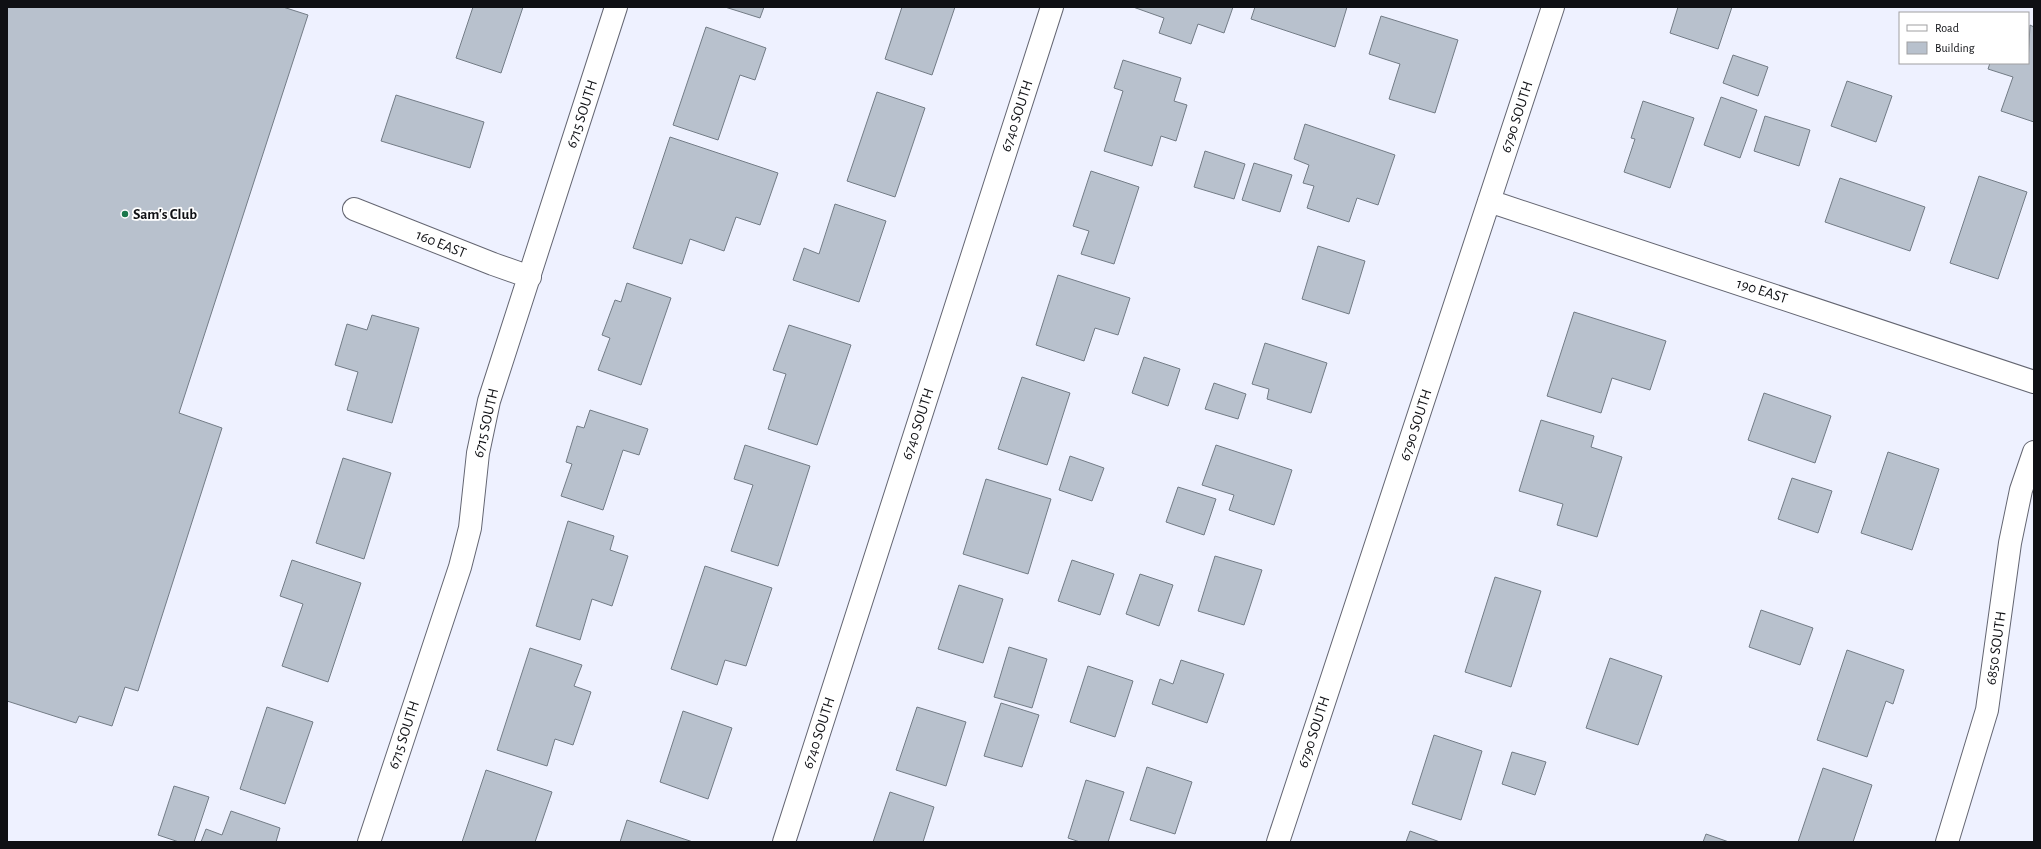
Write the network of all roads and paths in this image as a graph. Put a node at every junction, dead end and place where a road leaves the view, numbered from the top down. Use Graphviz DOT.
graph roads {
  1 [pos="616,7"];
  2 [pos="1052,7"];
  3 [pos="1553,7"];
  4 [pos="1489,201"];
  5 [pos="354,209"];
  6 [pos="530,277"];
  7 [pos="2034,382"];
  8 [pos="2034,452"];
  9 [pos="369,842"];
  10 [pos="784,842"];
  11 [pos="1278,842"];
  12 [pos="1948,842"];
  1 -- 6 [label="street, 6715 SOUTH"];
  2 -- 10 [label="street, 6740 SOUTH"];
  3 -- 4 [label="street, 6790 SOUTH"];
  4 -- 7 [label="street, 190 EAST"];
  4 -- 11 [label="street, 6790 SOUTH"];
  5 -- 6 [label="street, 160 EAST"];
  6 -- 9 [label="street, 6715 SOUTH"];
  8 -- 12 [label="street, 6850 SOUTH"];
}
